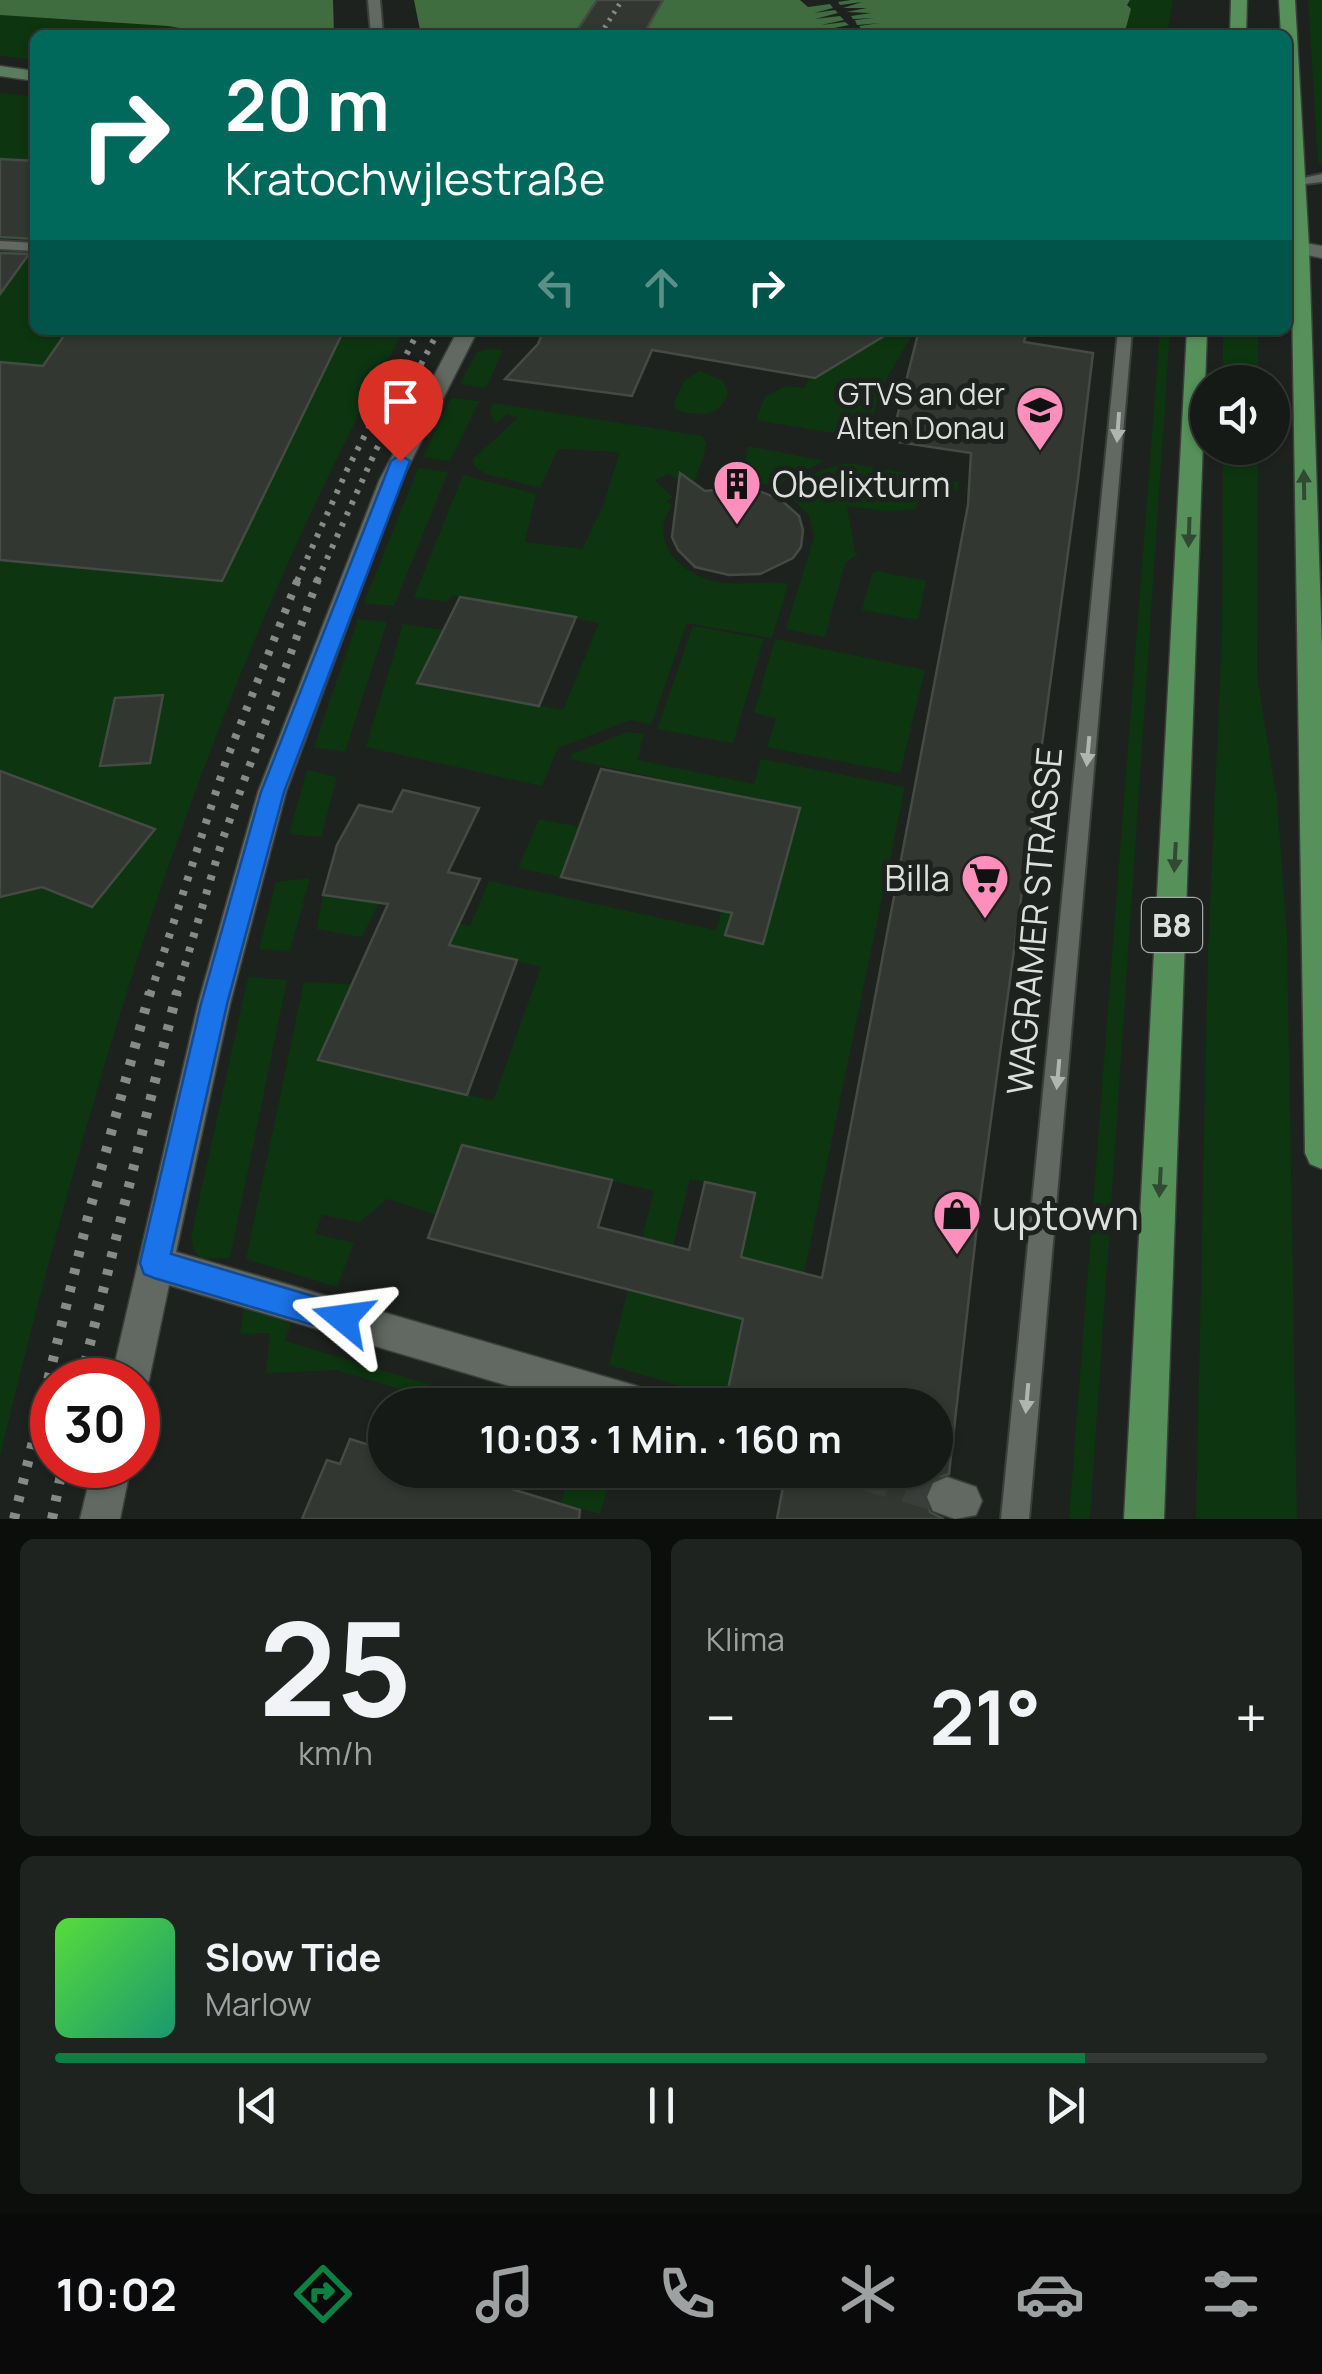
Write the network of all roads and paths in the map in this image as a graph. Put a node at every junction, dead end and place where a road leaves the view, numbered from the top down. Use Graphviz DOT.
graph roads {
  1 [pos="374,0"];
  2 [pos="1239,0"];
  3 [pos="1287,0"];
  4 [pos="377,30"];
  5 [pos="1238,30"];
  6 [pos="1288,30"];
  7 [pos="0,71"];
  8 [pos="30,75"];
  9 [pos="1292,101"];
  10 [pos="1322,178"];
  11 [pos="1296,181"];
  12 [pos="0,245"];
  13 [pos="30,247"];
  14 [pos="1293,247"];
  15 [pos="1322,252"];
  16 [pos="465,335"];
  17 [pos="1125,335"];
  18 [pos="1197,335"];
  19 [pos="1318,922"];
  20 [pos="1322,1152"];
  21 [pos="154,1263"];
  22 [pos="135,1358"];
  23 [pos="579,1388"];
  24 [pos="107,1488"];
  25 [pos="100,1519"];
  26 [pos="1015,1519"];
  27 [pos="1144,1519"];
  1 -- 4 [label="lane"];
  2 -- 5 [label="main road"];
  3 -- 6 [label="main road"];
  7 -- 8 [label="main road"];
  9 -- 11 [label="main road"];
  10 -- 11 [label="lane"];
  11 -- 14 [label="main road"];
  12 -- 13 [label="lane"];
  14 -- 15 [label="street"];
  19 -- 14 [label="main road, one-way"];
  16 -- 21 [label="street"];
  17 -- 26 [label="lane, WAGRAMER STRASSE, one-way"];
  18 -- 27 [label="main road, B8, one-way"];
  19 -- 20 [label="main road"];
  21 -- 22 [label="street"];
  21 -- 23 [label="street"];
  24 -- 25 [label="street"];
}
